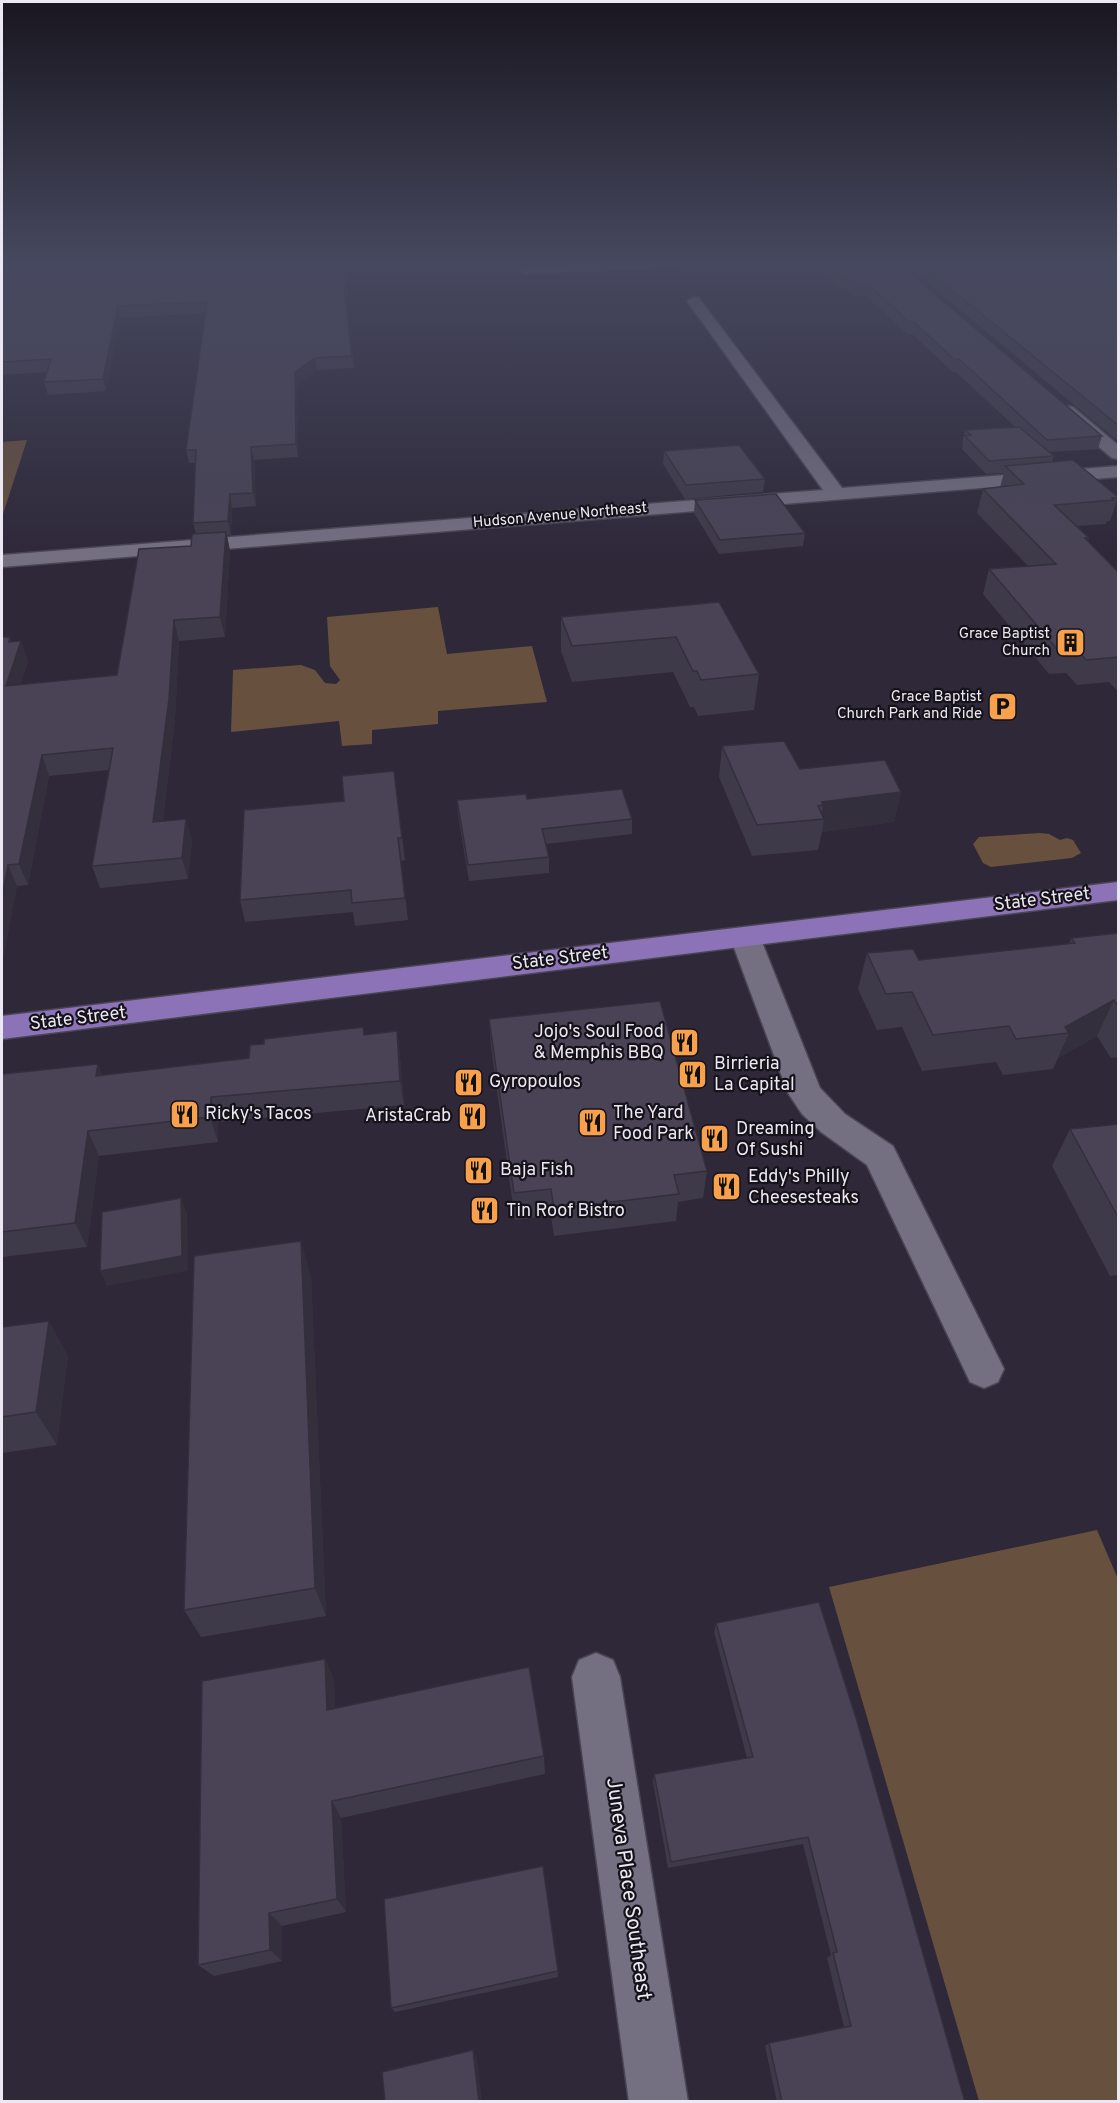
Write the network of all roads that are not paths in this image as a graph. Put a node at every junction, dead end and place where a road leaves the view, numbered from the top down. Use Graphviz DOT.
graph roads {
  1 [pos="738,361"];
  2 [pos="1055,401"];
  3 [pos="1119,454"];
  4 [pos="1119,472"];
  5 [pos="836,494"];
  6 [pos="2,561"];
  7 [pos="1119,891"];
  8 [pos="745,937"];
  9 [pos="2,1028"];
  10 [pos="984,1369"];
  11 [pos="596,1677"];
  12 [pos="659,2102"];
  1 -- 5 [label="street"];
  2 -- 3 [label="street"];
  4 -- 5 [label="street, Hudson Avenue Northeast"];
  5 -- 6 [label="street, Hudson Avenue Northeast"];
  7 -- 8 [label="main road, State Street"];
  8 -- 9 [label="main road, State Street"];
  8 -- 10 [label="street"];
  11 -- 12 [label="street, Juneva Place Southeast"];
}
